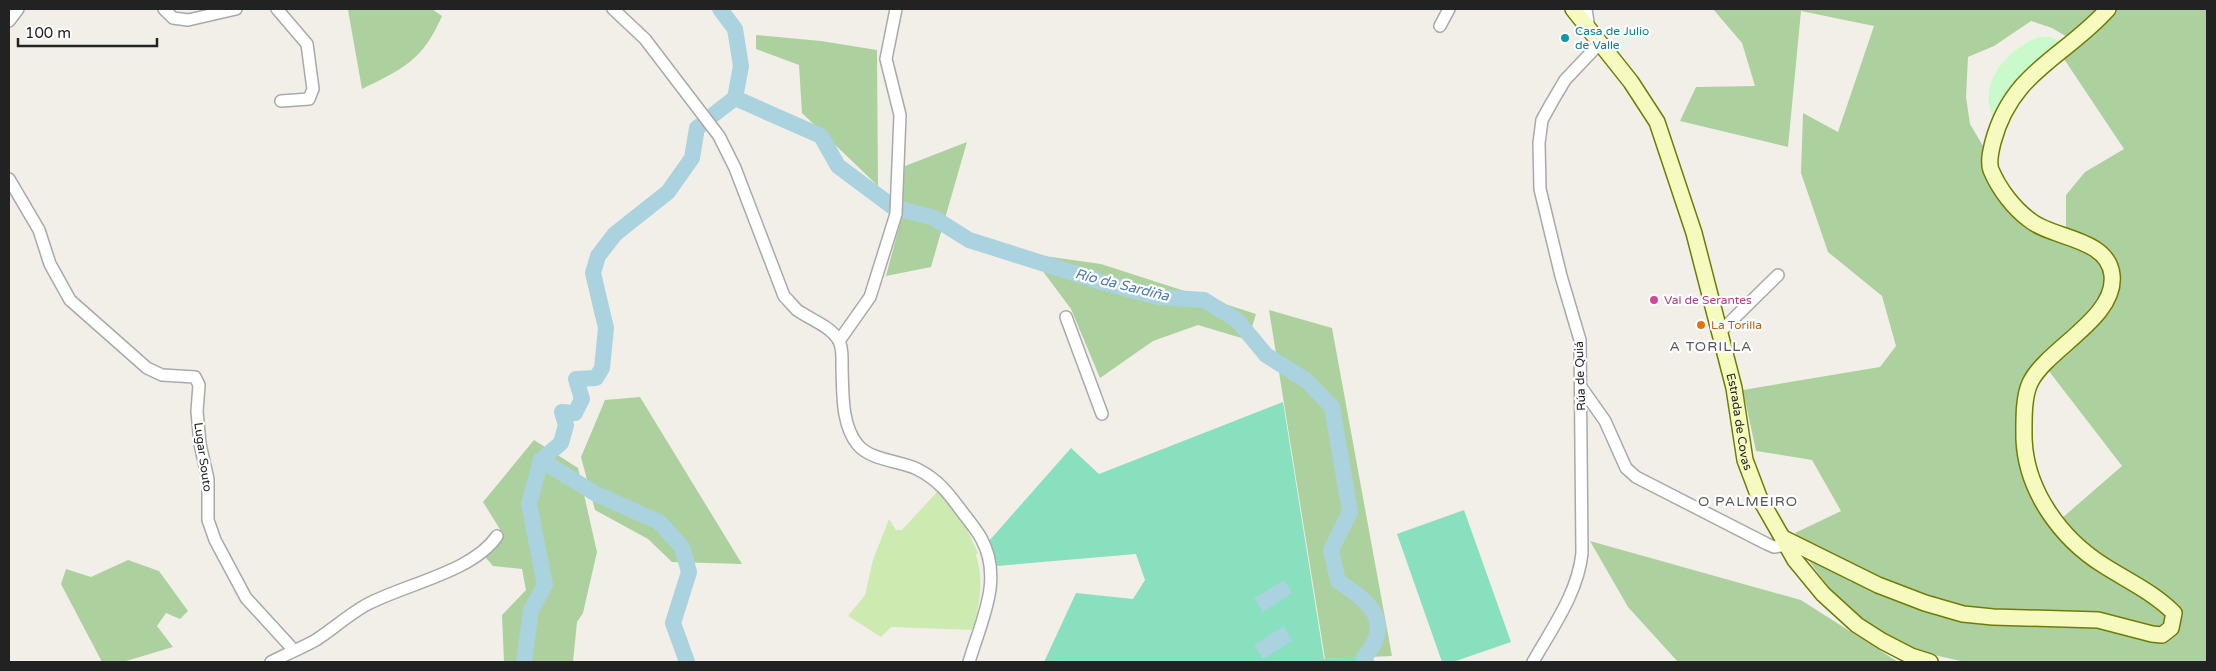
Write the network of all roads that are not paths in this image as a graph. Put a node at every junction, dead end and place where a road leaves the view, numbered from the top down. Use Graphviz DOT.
graph roads {
  1 [pos="18,9"];
  2 [pos="164,9"];
  3 [pos="236,9"];
  4 [pos="277,9"];
  5 [pos="613,9"];
  6 [pos="896,9"];
  7 [pos="1449,9"];
  8 [pos="1573,9"];
  9 [pos="1586,9"];
  10 [pos="2108,9"];
  11 [pos="9,21"];
  12 [pos="1440,26"];
  13 [pos="1589,28"];
  14 [pos="1600,42"];
  15 [pos="282,101"];
  16 [pos="9,179"];
  17 [pos="1778,275"];
  18 [pos="1066,317"];
  19 [pos="1720,332"];
  20 [pos="839,341"];
  21 [pos="1581,387"];
  22 [pos="1102,414"];
  23 [pos="497,536"];
  24 [pos="1785,541"];
  25 [pos="291,650"];
  26 [pos="1913,659"];
  27 [pos="271,662"];
  28 [pos="969,662"];
  29 [pos="1532,662"];
  30 [pos="1930,662"];
  1 -- 11 [label="street"];
  2 -- 3 [label="street"];
  4 -- 15 [label="street"];
  5 -- 20 [label="street"];
  6 -- 20 [label="street"];
  7 -- 12 [label="street"];
  8 -- 13 [label="street, Estrada de Covas"];
  9 -- 13 [label="street"];
  10 -- 24 [label="street"];
  13 -- 14 [label="street, Estrada de Covas"];
  14 -- 19 [label="street, Estrada de Covas"];
  14 -- 21 [label="street, Rúa de Quiá"];
  16 -- 25 [label="street, Lugar Souto"];
  17 -- 19 [label="street"];
  18 -- 22 [label="street"];
  19 -- 24 [label="street, Estrada de Covas"];
  20 -- 28 [label="street"];
  21 -- 24 [label="street"];
  21 -- 29 [label="street, Rúa de Quiá"];
  23 -- 25 [label="street"];
  24 -- 26 [label="street, Estrada de Covas"];
  25 -- 27 [label="street"];
  26 -- 30 [label="street, Estrada de Covas"];
}
